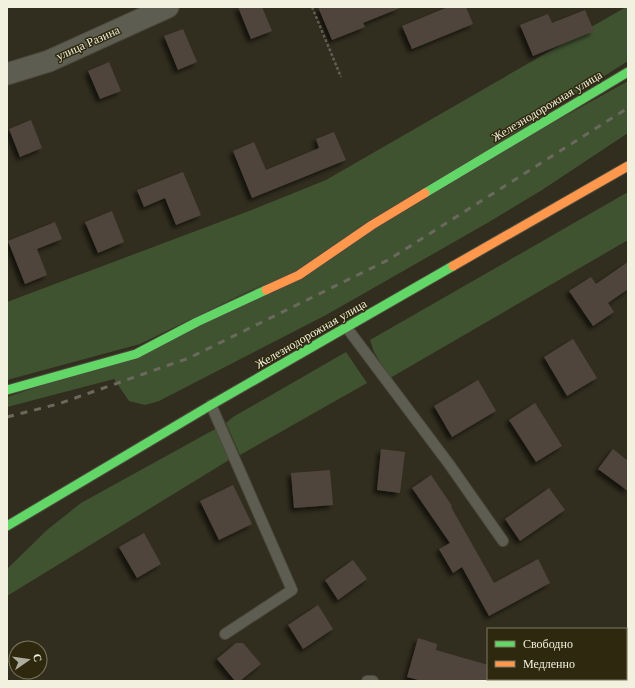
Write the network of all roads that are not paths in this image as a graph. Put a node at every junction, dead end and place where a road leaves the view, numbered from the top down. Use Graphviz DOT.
graph roads {
  1 [pos="168,7"];
  2 [pos="628,72"];
  3 [pos="7,74"];
  4 [pos="628,166"];
  5 [pos="347,328"];
  6 [pos="7,390"];
  7 [pos="211,405"];
  8 [pos="7,526"];
  9 [pos="503,541"];
  10 [pos="225,634"];
  11 [pos="367,681"];
  12 [pos="373,681"];
  1 -- 3 [label="street, улица Разина"];
  2 -- 6 [label="main road, Железнодорожная улица"];
  4 -- 5 [label="main road, Железнодорожная улица"];
  5 -- 7 [label="main road, Железнодорожная улица"];
  5 -- 9 [label="lane"];
  7 -- 8 [label="main road, Железнодорожная улица"];
  7 -- 10 [label="lane"];
  11 -- 12 [label="lane"];
}
